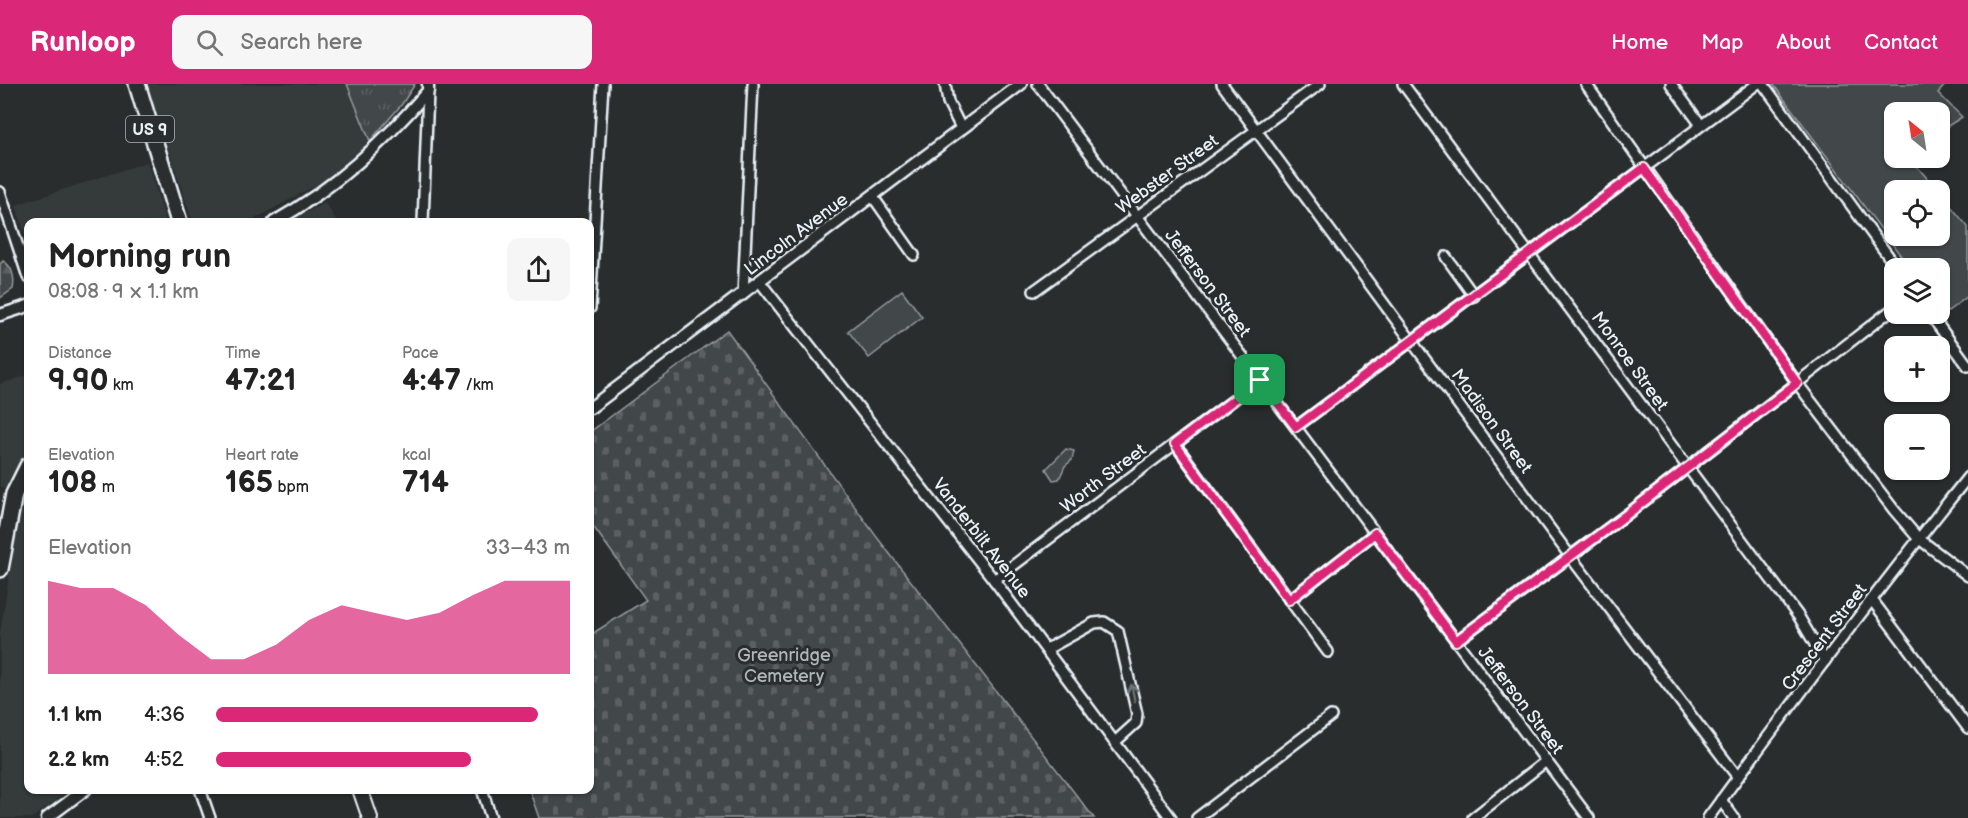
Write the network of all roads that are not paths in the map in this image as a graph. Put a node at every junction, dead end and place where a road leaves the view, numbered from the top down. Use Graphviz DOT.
graph roads {
  1 [pos="137,84"];
  2 [pos="603,84"];
  3 [pos="753,84"];
  4 [pos="945,84"];
  5 [pos="1021,84"];
  6 [pos="1038,84"];
  7 [pos="1222,84"];
  8 [pos="1320,84"];
  9 [pos="1403,84"];
  10 [pos="1586,84"];
  11 [pos="1671,84"];
  12 [pos="1757,84"];
  13 [pos="1763,84"];
  14 [pos="428,87"];
  15 [pos="1701,125"];
  16 [pos="961,128"];
  17 [pos="1257,130"];
  18 [pos="1644,168"];
  19 [pos="0,192"];
  20 [pos="873,197"];
  21 [pos="1137,216"];
  22 [pos="178,218"];
  23 [pos="280,218"];
  24 [pos="423,218"];
  25 [pos="594,239"];
  26 [pos="1530,254"];
  27 [pos="914,255"];
  28 [pos="1446,257"];
  29 [pos="1890,258"];
  30 [pos="24,265"];
  31 [pos="760,282"];
  32 [pos="1034,291"];
  33 [pos="742,295"];
  34 [pos="1474,296"];
  35 [pos="24,307"];
  36 [pos="0,315"];
  37 [pos="1884,316"];
  38 [pos="1937,324"];
  39 [pos="1413,341"];
  40 [pos="1968,366"];
  41 [pos="1260,380"];
  42 [pos="1797,383"];
  43 [pos="594,404"];
  44 [pos="1296,427"];
  45 [pos="1175,444"];
  46 [pos="1686,468"];
  47 [pos="24,474"];
  48 [pos="1968,477"];
  49 [pos="1375,533"];
  50 [pos="1918,538"];
  51 [pos="1570,556"];
  52 [pos="0,569"];
  53 [pos="1968,576"];
  54 [pos="994,580"];
  55 [pos="1289,600"];
  56 [pos="1872,600"];
  57 [pos="1456,641"];
  58 [pos="1047,649"];
  59 [pos="1328,652"];
  60 [pos="1825,661"];
  61 [pos="1331,716"];
  62 [pos="1968,728"];
  63 [pos="1115,742"];
  64 [pos="1546,761"];
  65 [pos="1737,776"];
  66 [pos="80,794"];
  67 [pos="202,794"];
  68 [pos="362,794"];
  69 [pos="484,794"];
  70 [pos="1721,800"];
  71 [pos="53,816"];
  72 [pos="210,818"];
  73 [pos="370,818"];
  74 [pos="491,818"];
  75 [pos="1171,818"];
  76 [pos="1197,818"];
  77 [pos="1473,818"];
  78 [pos="1589,818"];
  79 [pos="1708,818"];
  80 [pos="1734,818"];
  1 -- 22 [label="highway, US 9"];
  2 -- 25 [label="street"];
  3 -- 33 [label="street"];
  4 -- 16 [label="street"];
  5 -- 16 [label="street, Lincoln Avenue"];
  6 -- 21 [label="street, Jefferson Street"];
  7 -- 17 [label="street, Madison Street"];
  8 -- 17 [label="street, Webster Street"];
  9 -- 26 [label="street, Monroe Street"];
  10 -- 18 [label="street"];
  11 -- 15 [label="street"];
  12 -- 15 [label="street"];
  13 -- 29 [label="street"];
  14 -- 23 [label="street"];
  14 -- 24 [label="street"];
  15 -- 18 [label="street"];
  16 -- 20 [label="street, Lincoln Avenue"];
  17 -- 21 [label="street, Webster Street"];
  17 -- 39 [label="street, Madison Street"];
  18 -- 26 [label="street"];
  18 -- 42 [label="street"];
  19 -- 30 [label="street"];
  20 -- 27 [label="street"];
  20 -- 31 [label="street, Lincoln Avenue"];
  21 -- 32 [label="street, Webster Street"];
  21 -- 41 [label="street, Jefferson Street"];
  26 -- 34 [label="street"];
  26 -- 46 [label="street, Monroe Street"];
  28 -- 34 [label="street"];
  31 -- 33 [label="street, Lincoln Avenue"];
  31 -- 54 [label="street, Vanderbilt Avenue"];
  33 -- 43 [label="street, Lincoln Avenue"];
  34 -- 39 [label="street"];
  35 -- 36 [label="street"];
  37 -- 42 [label="street"];
  38 -- 40 [label="street"];
  39 -- 44 [label="street"];
  39 -- 51 [label="street, Madison Street"];
  41 -- 44 [label="street, Jefferson Street"];
  41 -- 45 [label="street, Worth Street"];
  42 -- 46 [label="street"];
  42 -- 50 [label="street"];
  44 -- 49 [label="street, Jefferson Street"];
  45 -- 54 [label="street, Worth Street"];
  45 -- 55 [label="street"];
  46 -- 51 [label="street"];
  46 -- 60 [label="street, Monroe Street"];
  47 -- 52 [label="highway"];
  48 -- 50 [label="street, Crescent Street"];
  49 -- 55 [label="street"];
  49 -- 57 [label="street, Jefferson Street"];
  50 -- 53 [label="street"];
  50 -- 56 [label="street, Crescent Street"];
  51 -- 57 [label="street"];
  51 -- 65 [label="street, Madison Street"];
  54 -- 58 [label="street, Vanderbilt Avenue"];
  55 -- 59 [label="street"];
  56 -- 60 [label="street, Crescent Street"];
  56 -- 62 [label="street"];
  57 -- 64 [label="street, Jefferson Street"];
  58 -- 63 [label="street, Vanderbilt Avenue"];
  63 -- 58 [label="street, one-way"];
  60 -- 65 [label="street, Crescent Street"];
  61 -- 76 [label="street"];
  63 -- 75 [label="street, Vanderbilt Avenue"];
  64 -- 77 [label="street"];
  64 -- 78 [label="street, Jefferson Street"];
  65 -- 70 [label="street, Crescent Street"];
  66 -- 71 [label="street"];
  67 -- 72 [label="street"];
  68 -- 73 [label="main road"];
  69 -- 74 [label="street"];
  70 -- 79 [label="street, Crescent Street"];
  70 -- 80 [label="street"];
}
